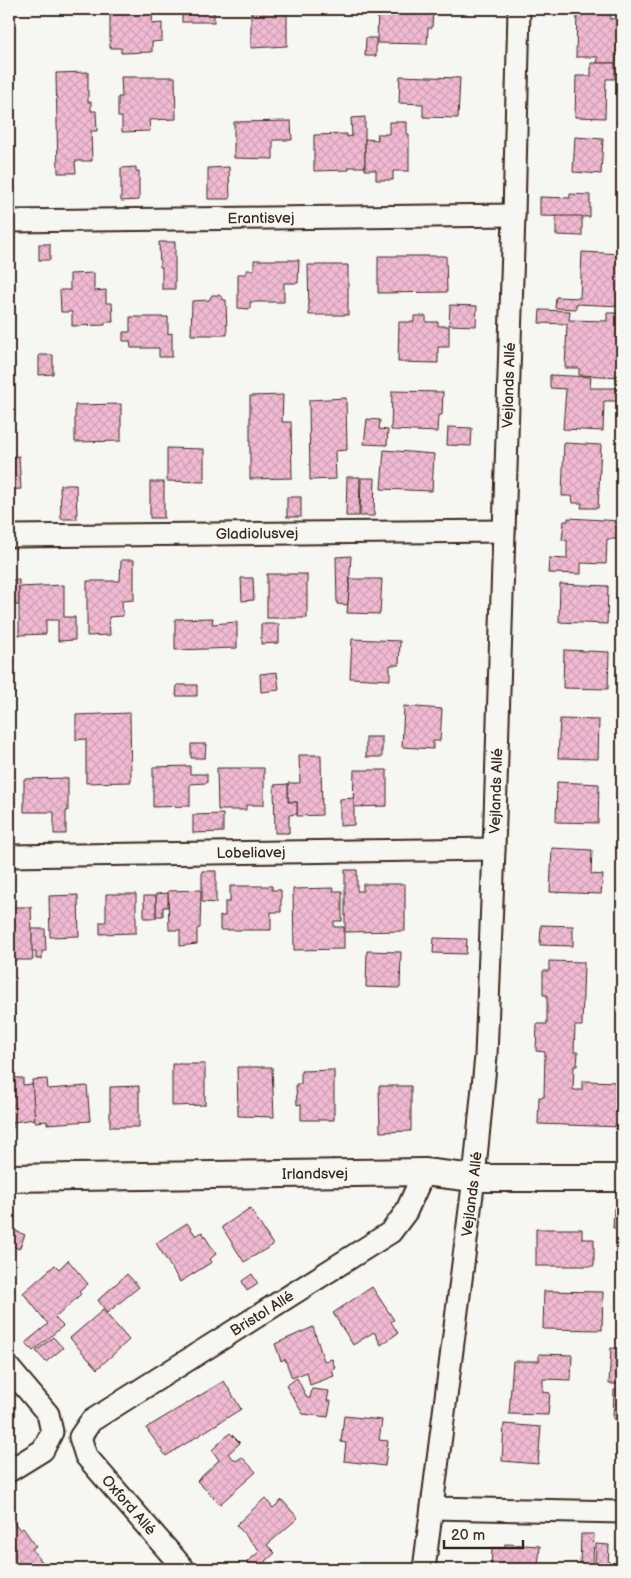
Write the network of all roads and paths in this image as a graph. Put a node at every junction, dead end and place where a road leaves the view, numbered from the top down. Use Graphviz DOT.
graph roads {
  1 [pos="519,9"];
  2 [pos="514,215"];
  3 [pos="9,222"];
  4 [pos="504,531"];
  5 [pos="9,536"];
  6 [pos="494,849"];
  7 [pos="9,856"];
  8 [pos="424,1172"];
  9 [pos="9,1178"];
  10 [pos="474,1178"];
  11 [pos="622,1178"];
  12 [pos="9,1368"];
  13 [pos="80,1437"];
  14 [pos="9,1472"];
  15 [pos="432,1508"];
  16 [pos="622,1512"];
  17 [pos="184,1569"];
  18 [pos="424,1569"];
  1 -- 2 [label="street, Vejlands Allé"];
  2 -- 3 [label="street, Erantisvej"];
  2 -- 4 [label="street, Vejlands Allé"];
  4 -- 5 [label="street, Gladiolusvej"];
  4 -- 6 [label="street, Vejlands Allé"];
  6 -- 7 [label="street, Lobeliavej"];
  6 -- 10 [label="street, Vejlands Allé"];
  8 -- 9 [label="street, Irlandsvej"];
  8 -- 10 [label="street, Irlandsvej"];
  8 -- 13 [label="street, Bristol Allé"];
  10 -- 11 [label="street, Irlandsvej"];
  10 -- 15 [label="street, Vejlands Allé"];
  12 -- 14 [label="street"];
  13 -- 17 [label="street, Oxford Allé"];
  15 -- 16 [label="street"];
  15 -- 18 [label="street, Vejlands Allé"];
}
